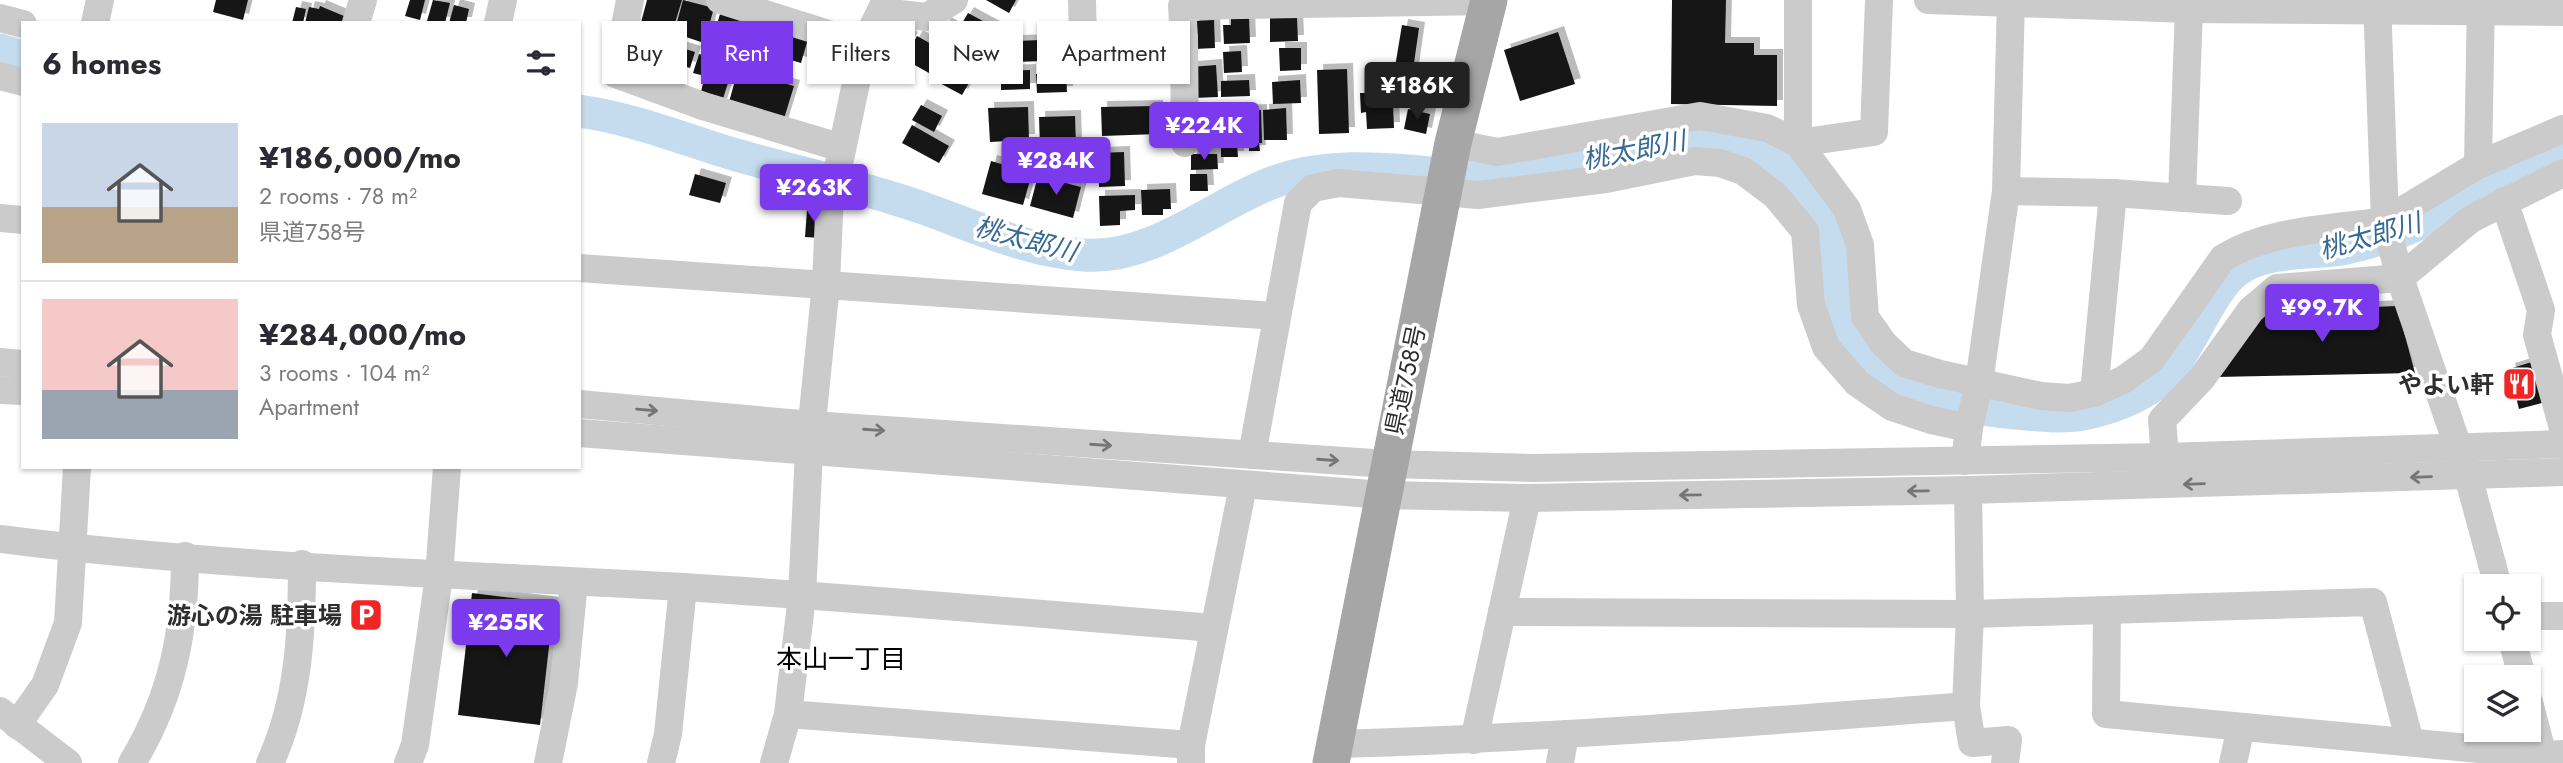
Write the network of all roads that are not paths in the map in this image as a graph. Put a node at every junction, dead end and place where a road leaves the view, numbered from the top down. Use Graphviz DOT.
graph roads {
  1 [pos="100,0"];
  2 [pos="503,0"];
  3 [pos="630,0"];
  4 [pos="720,0"];
  5 [pos="954,0"];
  6 [pos="1082,0"];
  7 [pos="1798,0"];
  8 [pos="1879,0"];
  9 [pos="1928,0"];
  10 [pos="1489,1"];
  11 [pos="2011,1"];
  12 [pos="1283,2"];
  13 [pos="2481,5"];
  14 [pos="884,6"];
  15 [pos="2377,6"];
  16 [pos="2189,9"];
  17 [pos="2563,12"];
  18 [pos="0,18"];
  19 [pos="95,21"];
  20 [pos="498,21"];
  21 [pos="1083,21"];
  22 [pos="1183,21"];
  23 [pos="21,23"];
  24 [pos="807,27"];
  25 [pos="0,76"];
  26 [pos="21,81"];
  27 [pos="856,84"];
  28 [pos="1184,84"];
  29 [pos="2563,129"];
  30 [pos="1185,143"];
  31 [pos="1453,143"];
  32 [pos="1798,143"];
  33 [pos="842,148"];
  34 [pos="2478,165"];
  35 [pos="2563,173"];
  36 [pos="2006,191"];
  37 [pos="1443,192"];
  38 [pos="2113,193"];
  39 [pos="2182,198"];
  40 [pos="2228,201"];
  41 [pos="2504,201"];
  42 [pos="0,218"];
  43 [pos="21,220"];
  44 [pos="2385,221"];
  45 [pos="581,268"];
  46 [pos="2398,268"];
  47 [pos="826,284"];
  48 [pos="2552,310"];
  49 [pos="1275,316"];
  50 [pos="0,362"];
  51 [pos="21,364"];
  52 [pos="1979,383"];
  53 [pos="0,390"];
  54 [pos="21,391"];
  55 [pos="2094,393"];
  56 [pos="581,404"];
  57 [pos="1969,428"];
  58 [pos="2563,428"];
  59 [pos="581,433"];
  60 [pos="811,439"];
  61 [pos="2563,444"];
  62 [pos="2458,449"];
  63 [pos="1252,455"];
  64 [pos="2165,457"];
  65 [pos="1965,461"];
  66 [pos="77,469"];
  67 [pos="447,469"];
  68 [pos="2563,472"];
  69 [pos="2468,475"];
  70 [pos="1386,480"];
  71 [pos="1242,486"];
  72 [pos="1968,490"];
  73 [pos="1527,498"];
  74 [pos="0,539"];
  75 [pos="72,548"];
  76 [pos="185,556"];
  77 [pos="302,564"];
  78 [pos="2495,574"];
  79 [pos="439,576"];
  80 [pos="573,582"];
  81 [pos="683,587"];
  82 [pos="802,596"];
  83 [pos="2107,610"];
  84 [pos="1502,612"];
  85 [pos="1970,614"];
  86 [pos="2541,616"];
  87 [pos="2563,616"];
  88 [pos="1214,628"];
  89 [pos="1966,706"];
  90 [pos="788,714"];
  91 [pos="9,718"];
  92 [pos="2241,726"];
  93 [pos="2541,733"];
  94 [pos="1565,734"];
  95 [pos="1474,740"];
  96 [pos="2410,742"];
  97 [pos="1334,753"];
  98 [pos="1191,754"];
  99 [pos="2550,757"];
  100 [pos="68,763"];
  101 [pos="132,763"];
  102 [pos="270,763"];
  103 [pos="408,763"];
  104 [pos="548,763"];
  105 [pos="661,763"];
  106 [pos="774,763"];
  107 [pos="1560,763"];
  108 [pos="2005,763"];
  109 [pos="2233,763"];
  1 -- 19 [label="street"];
  2 -- 20 [label="street"];
  3 -- 33 [label="street"];
  4 -- 24 [label="street"];
  5 -- 14 [label="street"];
  6 -- 21 [label="street"];
  7 -- 32 [label="street"];
  8 -- 32 [label="street"];
  9 -- 11 [label="street"];
  10 -- 12 [label="street"];
  10 -- 31 [label="main road, 県道758号"];
  11 -- 16 [label="street"];
  11 -- 36 [label="street"];
  12 -- 22 [label="street"];
  13 -- 15 [label="street"];
  13 -- 17 [label="street"];
  13 -- 34 [label="street"];
  15 -- 16 [label="street"];
  15 -- 44 [label="street"];
  16 -- 39 [label="street"];
  18 -- 23 [label="street"];
  25 -- 26 [label="street"];
  27 -- 33 [label="street"];
  28 -- 30 [label="street"];
  29 -- 34 [label="street"];
  31 -- 32 [label="street"];
  31 -- 37 [label="main road, 県道758号"];
  32 -- 52 [label="street"];
  33 -- 47 [label="street"];
  34 -- 44 [label="street"];
  35 -- 41 [label="street"];
  36 -- 38 [label="street"];
  36 -- 52 [label="street"];
  37 -- 49 [label="street"];
  37 -- 57 [label="street"];
  37 -- 70 [label="main road, 県道758号"];
  38 -- 39 [label="street"];
  38 -- 55 [label="street"];
  39 -- 40 [label="street"];
  41 -- 46 [label="street"];
  41 -- 48 [label="street"];
  42 -- 43 [label="street"];
  44 -- 46 [label="street"];
  44 -- 55 [label="street"];
  45 -- 47 [label="street"];
  46 -- 62 [label="street"];
  46 -- 64 [label="street"];
  47 -- 49 [label="street"];
  47 -- 60 [label="street"];
  48 -- 58 [label="street"];
  49 -- 63 [label="street"];
  50 -- 51 [label="street"];
  52 -- 55 [label="street"];
  52 -- 57 [label="street"];
  53 -- 54 [label="street"];
  56 -- 60 [label="street, one-way"];
  57 -- 65 [label="street"];
  59 -- 60 [label="street"];
  60 -- 63 [label="street, one-way"];
  60 -- 71 [label="street"];
  60 -- 82 [label="street"];
  61 -- 62 [label="street"];
  62 -- 64 [label="street"];
  62 -- 69 [label="street"];
  63 -- 70 [label="street, one-way"];
  64 -- 65 [label="street"];
  65 -- 70 [label="street"];
  66 -- 75 [label="street"];
  67 -- 79 [label="street"];
  68 -- 69 [label="street"];
  69 -- 72 [label="street, one-way"];
  69 -- 78 [label="street"];
  70 -- 71 [label="street"];
  70 -- 73 [label="street"];
  70 -- 97 [label="main road, 県道758号"];
  71 -- 88 [label="street"];
  72 -- 73 [label="street, one-way"];
  72 -- 85 [label="street"];
  73 -- 84 [label="street"];
  74 -- 75 [label="street"];
  75 -- 76 [label="street"];
  75 -- 91 [label="street"];
  76 -- 77 [label="street"];
  76 -- 101 [label="street"];
  77 -- 79 [label="street"];
  77 -- 102 [label="street"];
  79 -- 80 [label="street"];
  79 -- 103 [label="street"];
  80 -- 81 [label="street"];
  80 -- 104 [label="street"];
  81 -- 82 [label="street"];
  81 -- 105 [label="street"];
  82 -- 88 [label="street"];
  82 -- 90 [label="street"];
  83 -- 85 [label="street"];
  83 -- 92 [label="street"];
  83 -- 96 [label="street"];
  84 -- 85 [label="street"];
  84 -- 95 [label="street"];
  85 -- 89 [label="street"];
  86 -- 87 [label="street"];
  88 -- 98 [label="street"];
  89 -- 94 [label="street"];
  89 -- 108 [label="street"];
  90 -- 98 [label="street"];
  90 -- 106 [label="street"];
  91 -- 100 [label="street"];
  92 -- 96 [label="street"];
  92 -- 109 [label="street"];
  93 -- 99 [label="street"];
  94 -- 95 [label="street"];
  94 -- 107 [label="street"];
  95 -- 97 [label="street"];
  96 -- 99 [label="street"];
}
